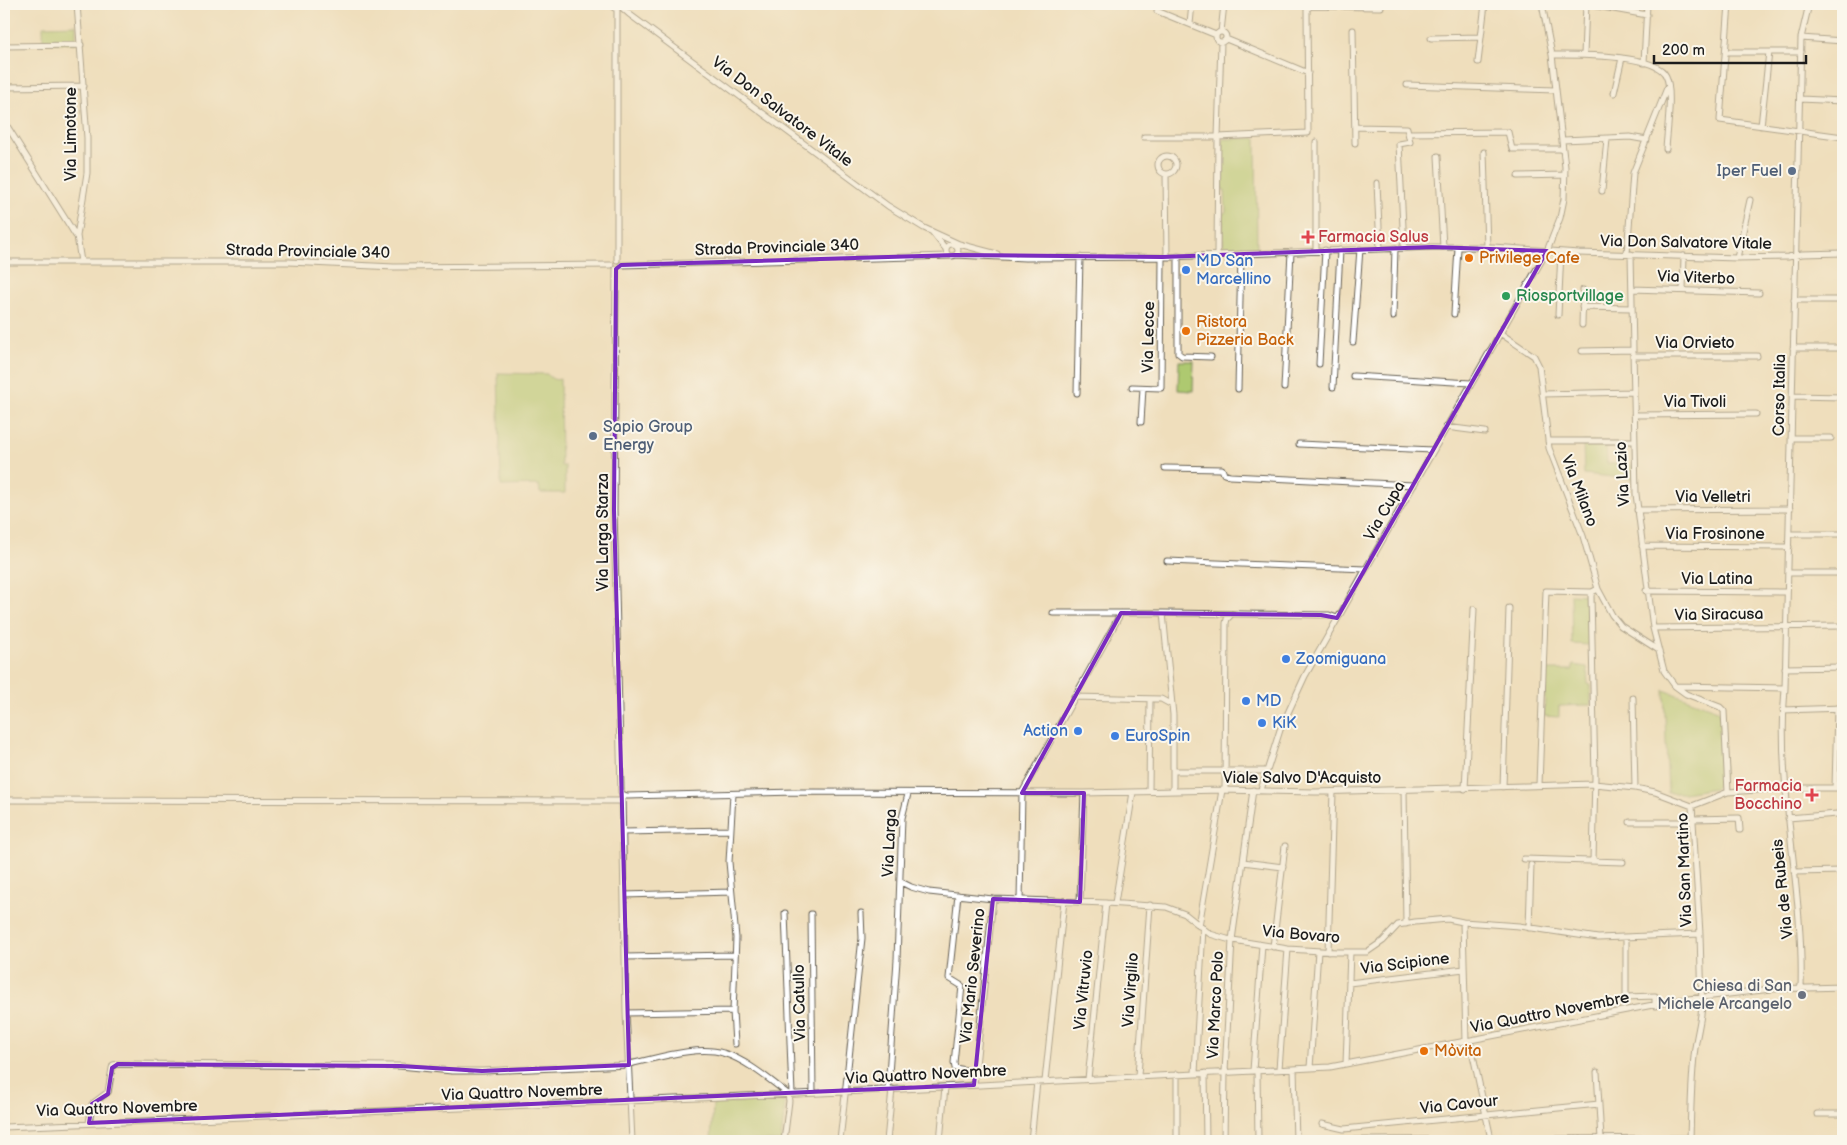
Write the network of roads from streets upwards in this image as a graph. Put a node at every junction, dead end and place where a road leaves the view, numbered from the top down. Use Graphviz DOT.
graph roads {
  1 [pos="77,4"];
  2 [pos="611,4"];
  3 [pos="1192,4"];
  4 [pos="1224,4"];
  5 [pos="1485,4"];
  6 [pos="1542,4"];
  7 [pos="1647,4"];
  8 [pos="1729,4"];
  9 [pos="1808,4"];
  10 [pos="1319,5"];
  11 [pos="1363,5"];
  12 [pos="620,6"];
  13 [pos="1381,7"];
  14 [pos="1157,11"];
  15 [pos="1647,15"];
  16 [pos="1190,24"];
  17 [pos="1353,30"];
  18 [pos="1219,34"];
  19 [pos="1481,37"];
  20 [pos="1431,38"];
  21 [pos="1801,38"];
  22 [pos="1223,41"];
  23 [pos="1843,41"];
  24 [pos="81,45"];
  25 [pos="4,46"];
  26 [pos="1726,52"];
  27 [pos="1769,52"];
  28 [pos="1801,52"];
  29 [pos="1552,55"];
  30 [pos="1584,55"];
  31 [pos="1622,58"];
  32 [pos="1478,62"];
  33 [pos="1644,63"];
  34 [pos="1308,73"];
  35 [pos="1407,85"];
  36 [pos="1668,85"];
  37 [pos="84,86"];
  38 [pos="4,87"];
  39 [pos="1555,90"];
  40 [pos="1614,93"];
  41 [pos="1800,99"];
  42 [pos="1843,101"];
  43 [pos="4,121"];
  44 [pos="1761,126"];
  45 [pos="1355,127"];
  46 [pos="1799,131"];
  47 [pos="1408,132"];
  48 [pos="1144,137"];
  49 [pos="1218,137"];
  50 [pos="1843,137"];
  51 [pos="1607,138"];
  52 [pos="1563,140"];
  53 [pos="1646,140"];
  54 [pos="1316,142"];
  55 [pos="1355,143"];
  56 [pos="1563,149"];
  57 [pos="1666,149"];
  58 [pos="1484,152"];
  59 [pos="1438,156"];
  60 [pos="1166,174"];
  61 [pos="1565,175"];
  62 [pos="1518,176"];
  63 [pos="1377,183"];
  64 [pos="1602,191"];
  65 [pos="1750,200"];
  66 [pos="932,232"];
  67 [pos="77,236"];
  68 [pos="954,243"];
  69 [pos="1443,247"];
  70 [pos="1487,247"];
  71 [pos="1395,248"];
  72 [pos="1404,248"];
  73 [pos="1458,248"];
  74 [pos="945,249"];
  75 [pos="1360,249"];
  76 [pos="1380,249"];
  77 [pos="1325,250"];
  78 [pos="1340,250"];
  79 [pos="1316,251"];
  80 [pos="1547,251"];
  81 [pos="1291,252"];
  82 [pos="1561,252"];
  83 [pos="1843,253"];
  84 [pos="1217,254"];
  85 [pos="1242,254"];
  86 [pos="1629,254"];
  87 [pos="1795,255"];
  88 [pos="952,256"];
  89 [pos="1008,256"];
  90 [pos="1164,256"];
  91 [pos="1178,256"];
  92 [pos="1684,256"];
  93 [pos="933,257"];
  94 [pos="1080,257"];
  95 [pos="1737,258"];
  96 [pos="617,260"];
  97 [pos="4,262"];
  98 [pos="81,262"];
  99 [pos="611,265"];
  100 [pos="619,267"];
  101 [pos="1632,288"];
  102 [pos="1583,290"];
  103 [pos="1683,290"];
  104 [pos="1759,293"];
  105 [pos="1794,300"];
  106 [pos="1843,300"];
  107 [pos="1582,307"];
  108 [pos="1632,308"];
  109 [pos="1454,314"];
  110 [pos="1558,315"];
  111 [pos="1392,316"];
  112 [pos="1582,325"];
  113 [pos="1500,333"];
  114 [pos="1353,342"];
  115 [pos="1793,348"];
  116 [pos="1843,348"];
  117 [pos="1582,351"];
  118 [pos="1633,353"];
  119 [pos="1757,356"];
  120 [pos="1211,357"];
  121 [pos="1319,364"];
  122 [pos="1353,376"];
  123 [pos="1471,383"];
  124 [pos="1132,387"];
  125 [pos="1333,387"];
  126 [pos="1143,388"];
  127 [pos="1284,388"];
  128 [pos="1238,389"];
  129 [pos="1634,392"];
  130 [pos="1077,393"];
  131 [pos="1542,394"];
  132 [pos="1792,396"];
  133 [pos="1843,396"];
  134 [pos="1756,414"];
  135 [pos="1634,415"];
  136 [pos="1141,422"];
  137 [pos="1446,427"];
  138 [pos="1485,432"];
  139 [pos="1791,438"];
  140 [pos="1831,438"];
  141 [pos="1634,440"];
  142 [pos="1548,441"];
  143 [pos="1299,444"];
  144 [pos="1433,450"];
  145 [pos="1165,468"];
  146 [pos="1414,485"];
  147 [pos="1790,509"];
  148 [pos="1637,510"];
  149 [pos="1789,534"];
  150 [pos="1839,534"];
  151 [pos="1642,546"];
  152 [pos="1789,547"];
  153 [pos="1167,561"];
  154 [pos="1366,569"];
  155 [pos="1788,573"];
  156 [pos="1843,573"];
  157 [pos="1598,589"];
  158 [pos="1646,591"];
  159 [pos="1592,592"];
  160 [pos="1787,592"];
  161 [pos="1509,608"];
  162 [pos="1474,609"];
  163 [pos="1053,613"];
  164 [pos="1121,613"];
  165 [pos="1163,613"];
  166 [pos="1217,614"];
  167 [pos="1232,614"];
  168 [pos="1337,618"];
  169 [pos="1226,623"];
  170 [pos="1843,626"];
  171 [pos="1786,627"];
  172 [pos="1652,628"];
  173 [pos="1657,648"];
  174 [pos="1843,667"];
  175 [pos="1785,668"];
  176 [pos="1675,686"];
  177 [pos="1785,688"];
  178 [pos="1171,692"];
  179 [pos="1074,698"];
  180 [pos="1634,698"];
  181 [pos="1150,699"];
  182 [pos="1162,699"];
  183 [pos="1172,705"];
  184 [pos="1840,708"];
  185 [pos="1783,710"];
  186 [pos="1173,770"];
  187 [pos="1225,770"];
  188 [pos="1267,771"];
  189 [pos="1594,784"];
  190 [pos="1539,785"];
  191 [pos="1503,788"];
  192 [pos="1635,788"];
  193 [pos="1786,788"];
  194 [pos="1836,788"];
  195 [pos="1843,788"];
  196 [pos="1465,789"];
  197 [pos="1223,790"];
  198 [pos="1253,790"];
  199 [pos="1261,790"];
  200 [pos="1404,790"];
  201 [pos="1149,791"];
  202 [pos="1173,791"];
  203 [pos="1133,792"];
  204 [pos="1333,792"];
  205 [pos="1728,792"];
  206 [pos="1022,793"];
  207 [pos="1084,793"];
  208 [pos="733,794"];
  209 [pos="908,794"];
  210 [pos="622,798"];
  211 [pos="4,800"];
  212 [pos="1692,806"];
  213 [pos="1838,814"];
  214 [pos="1788,818"];
  215 [pos="1693,820"];
  216 [pos="1630,822"];
  217 [pos="730,830"];
  218 [pos="1740,830"];
  219 [pos="623,832"];
  220 [pos="1285,846"];
  221 [pos="1524,858"];
  222 [pos="1593,861"];
  223 [pos="1243,862"];
  224 [pos="1624,862"];
  225 [pos="1531,865"];
  226 [pos="1283,867"];
  227 [pos="1843,871"];
  228 [pos="1794,872"];
  229 [pos="901,882"];
  230 [pos="731,892"];
  231 [pos="958,895"];
  232 [pos="624,896"];
  233 [pos="993,899"];
  234 [pos="1020,900"];
  235 [pos="1064,901"];
  236 [pos="1080,902"];
  237 [pos="1106,902"];
  238 [pos="1115,903"];
  239 [pos="1150,905"];
  240 [pos="785,912"];
  241 [pos="861,913"];
  242 [pos="811,914"];
  243 [pos="1463,922"];
  244 [pos="1406,924"];
  245 [pos="1201,927"];
  246 [pos="1529,928"];
  247 [pos="1700,934"];
  248 [pos="1626,937"];
  249 [pos="1232,940"];
  250 [pos="1262,945"];
  251 [pos="1273,947"];
  252 [pos="1288,950"];
  253 [pos="1318,951"];
  254 [pos="1328,952"];
  255 [pos="1350,952"];
  256 [pos="734,955"];
  257 [pos="625,957"];
  258 [pos="1464,969"];
  259 [pos="1349,983"];
  260 [pos="1843,987"];
  261 [pos="1801,988"];
  262 [pos="1701,998"];
  263 [pos="1655,1006"];
  264 [pos="733,1011"];
  265 [pos="626,1013"];
  266 [pos="1468,1042"];
  267 [pos="735,1044"];
  268 [pos="629,1064"];
  269 [pos="1346,1064"];
  270 [pos="1294,1068"];
  271 [pos="1310,1068"];
  272 [pos="1279,1069"];
  273 [pos="1255,1070"];
  274 [pos="976,1072"];
  275 [pos="1225,1072"];
  276 [pos="1597,1072"];
  277 [pos="1195,1073"];
  278 [pos="1205,1073"];
  279 [pos="1176,1074"];
  280 [pos="1138,1076"];
  281 [pos="1088,1079"];
  282 [pos="1045,1081"];
  283 [pos="1038,1082"];
  284 [pos="974,1085"];
  285 [pos="945,1087"];
  286 [pos="890,1089"];
  287 [pos="844,1092"];
  288 [pos="813,1093"];
  289 [pos="790,1094"];
  290 [pos="630,1101"];
  291 [pos="1599,1104"];
  292 [pos="1817,1114"];
  293 [pos="1843,1114"];
  294 [pos="1486,1115"];
  295 [pos="89,1123"];
  296 [pos="1322,1124"];
  297 [pos="4,1127"];
  298 [pos="1601,1138"];
  299 [pos="1491,1139"];
  300 [pos="1482,1140"];
  301 [pos="1514,1140"];
  302 [pos="1565,1140"];
  303 [pos="1690,1140"];
  304 [pos="632,1141"];
  305 [pos="784,1141"];
  306 [pos="840,1141"];
  307 [pos="887,1141"];
  308 [pos="940,1141"];
  309 [pos="1031,1141"];
  310 [pos="1177,1141"];
  311 [pos="1206,1141"];
  312 [pos="1224,1141"];
  313 [pos="1242,1141"];
  314 [pos="1258,1141"];
  315 [pos="1277,1141"];
  316 [pos="1296,1141"];
  317 [pos="1328,1141"];
  318 [pos="1362,1141"];
  319 [pos="1394,1141"];
  1 -- 24 [label="street, Via Limotone"];
  2 -- 12 [label="street, Via Don Salvatore Vitale"];
  3 -- 16 [label="street"];
  4 -- 18 [label="street"];
  5 -- 19 [label="street"];
  6 -- 29 [label="street, Via Cupa"];
  7 -- 15 [label="street"];
  8 -- 26 [label="street"];
  9 -- 21 [label="street, Corso Italia"];
  10 -- 11 [label="street"];
  10 -- 34 [label="street"];
  11 -- 13 [label="street"];
  12 -- 66 [label="street, Via Don Salvatore Vitale"];
  12 -- 96 [label="street"];
  14 -- 16 [label="street"];
  15 -- 30 [label="street"];
  15 -- 33 [label="street"];
  16 -- 18 [label="street"];
  17 -- 45 [label="street"];
  18 -- 22 [label="street"];
  18 -- 22 [label="street"];
  19 -- 20 [label="street"];
  19 -- 32 [label="street"];
  21 -- 23 [label="street"];
  21 -- 28 [label="street, Corso Italia"];
  22 -- 34 [label="street"];
  22 -- 49 [label="street"];
  24 -- 25 [label="street"];
  24 -- 37 [label="street, Via Limotone"];
  26 -- 27 [label="street"];
  26 -- 44 [label="street"];
  27 -- 28 [label="street"];
  27 -- 44 [label="street"];
  28 -- 41 [label="street, Corso Italia"];
  29 -- 30 [label="street"];
  29 -- 39 [label="street, Via Cupa"];
  30 -- 31 [label="street"];
  31 -- 33 [label="street"];
  31 -- 40 [label="street"];
  33 -- 36 [label="street"];
  34 -- 49 [label="street"];
  35 -- 39 [label="street"];
  36 -- 53 [label="street, Via Lazio"];
  36 -- 57 [label="street"];
  37 -- 38 [label="street"];
  37 -- 67 [label="street, Via Limotone"];
  39 -- 52 [label="street, Via Cupa"];
  41 -- 42 [label="street"];
  41 -- 46 [label="street, Corso Italia"];
  43 -- 67 [label="street"];
  44 -- 46 [label="street"];
  45 -- 47 [label="street"];
  45 -- 55 [label="street"];
  46 -- 50 [label="street"];
  46 -- 87 [label="street, Corso Italia"];
  47 -- 56 [label="street"];
  47 -- 72 [label="street"];
  48 -- 49 [label="street"];
  49 -- 84 [label="street"];
  51 -- 52 [label="street"];
  51 -- 53 [label="street"];
  51 -- 64 [label="street"];
  52 -- 56 [label="street, Via Cupa"];
  53 -- 86 [label="street, Via Lazio"];
  54 -- 79 [label="street"];
  56 -- 61 [label="street, Via Cupa"];
  58 -- 70 [label="street"];
  59 -- 69 [label="street"];
  60 -- 90 [label="street"];
  61 -- 62 [label="street"];
  61 -- 80 [label="street, Via Cupa"];
  63 -- 76 [label="street"];
  65 -- 95 [label="street"];
  66 -- 68 [label="street, Via Don Salvatore Vitale"];
  66 -- 74 [label="street, Via Don Salvatore Vitale"];
  67 -- 98 [label="street, Via Limotone"];
  68 -- 74 [label="street, Strada Provinciale 340"];
  68 -- 88 [label="street"];
  68 -- 89 [label="street, Via Don Salvatore Vitale"];
  69 -- 72 [label="street, Via Don Salvatore Vitale"];
  69 -- 73 [label="street, Via Don Salvatore Vitale"];
  70 -- 73 [label="street, Via Don Salvatore Vitale"];
  70 -- 80 [label="street, Via Don Salvatore Vitale"];
  71 -- 72 [label="street, Via Don Salvatore Vitale"];
  71 -- 76 [label="street, Via Don Salvatore Vitale"];
  71 -- 111 [label="street"];
  73 -- 109 [label="street"];
  74 -- 88 [label="street, Via Don Salvatore Vitale"];
  74 -- 93 [label="street, Strada Provinciale 340"];
  75 -- 76 [label="street, Via Don Salvatore Vitale"];
  75 -- 78 [label="street, Via Don Salvatore Vitale"];
  75 -- 114 [label="street"];
  77 -- 78 [label="street, Via Don Salvatore Vitale"];
  77 -- 79 [label="street, Via Don Salvatore Vitale"];
  77 -- 121 [label="street"];
  78 -- 125 [label="street"];
  79 -- 81 [label="street, Via Don Salvatore Vitale"];
  80 -- 82 [label="street, Via Don Salvatore Vitale"];
  80 -- 113 [label="street, Via Cupa"];
  81 -- 85 [label="street, Via Don Salvatore Vitale"];
  81 -- 127 [label="street"];
  82 -- 86 [label="street, Via Don Salvatore Vitale"];
  82 -- 110 [label="street"];
  83 -- 87 [label="street, Via Don Salvatore Vitale"];
  84 -- 85 [label="street, Via Don Salvatore Vitale"];
  84 -- 91 [label="street, Via Don Salvatore Vitale"];
  85 -- 128 [label="street"];
  86 -- 92 [label="street, Via Don Salvatore Vitale"];
  86 -- 101 [label="street, Via Lazio"];
  87 -- 95 [label="street, Via Don Salvatore Vitale"];
  87 -- 105 [label="street, Corso Italia"];
  88 -- 89 [label="street, Via Don Salvatore Vitale"];
  88 -- 93 [label="street, Strada Provinciale 340"];
  89 -- 94 [label="street, Via Don Salvatore Vitale"];
  90 -- 91 [label="street, Via Don Salvatore Vitale"];
  90 -- 94 [label="street, Via Don Salvatore Vitale"];
  90 -- 126 [label="street, Via Lecce"];
  91 -- 120 [label="street"];
  92 -- 95 [label="street, Via Don Salvatore Vitale"];
  92 -- 103 [label="street"];
  93 -- 100 [label="street, Strada Provinciale 340"];
  94 -- 130 [label="street"];
  96 -- 99 [label="street"];
  96 -- 100 [label="street"];
  97 -- 98 [label="street, Strada Provinciale 340"];
  98 -- 99 [label="street, Strada Provinciale 340"];
  99 -- 100 [label="street"];
  100 -- 210 [label="street, Via Larga Starza"];
  101 -- 103 [label="street, Via Viterbo"];
  101 -- 108 [label="street, Via Lazio"];
  102 -- 107 [label="street"];
  103 -- 104 [label="street, Via Viterbo"];
  105 -- 106 [label="street"];
  105 -- 115 [label="street, Corso Italia"];
  107 -- 108 [label="street"];
  107 -- 112 [label="street"];
  108 -- 118 [label="street, Via Lazio"];
  113 -- 123 [label="street, Via Cupa"];
  113 -- 131 [label="street, Via Milano"];
  115 -- 116 [label="street"];
  115 -- 132 [label="street, Corso Italia"];
  117 -- 118 [label="street, Via Orvieto"];
  118 -- 119 [label="street, Via Orvieto"];
  118 -- 129 [label="street, Via Lazio"];
  122 -- 123 [label="street"];
  123 -- 137 [label="street, Via Cupa"];
  124 -- 126 [label="street, Via Lecce"];
  126 -- 136 [label="street"];
  129 -- 131 [label="street"];
  129 -- 135 [label="street, Via Lazio"];
  131 -- 142 [label="street, Via Milano"];
  132 -- 133 [label="street"];
  132 -- 139 [label="street, Corso Italia"];
  134 -- 135 [label="street, Via Tivoli"];
  135 -- 141 [label="street, Via Lazio"];
  137 -- 138 [label="street"];
  137 -- 144 [label="street, Via Cupa"];
  139 -- 140 [label="street"];
  139 -- 147 [label="street, Corso Italia"];
  141 -- 142 [label="street"];
  141 -- 148 [label="street, Via Lazio"];
  142 -- 157 [label="street, Via Milano"];
  143 -- 144 [label="street"];
  144 -- 146 [label="street, Via Cupa"];
  145 -- 146 [label="street"];
  146 -- 154 [label="street, Via Cupa"];
  147 -- 148 [label="street, Via Velletri"];
  147 -- 149 [label="street, Corso Italia"];
  148 -- 151 [label="street, Via Lazio"];
  149 -- 150 [label="street"];
  149 -- 152 [label="street, Corso Italia"];
  151 -- 152 [label="street, Via Frosinone"];
  151 -- 158 [label="street, Via Lazio"];
  152 -- 155 [label="street, Corso Italia"];
  153 -- 154 [label="street"];
  154 -- 168 [label="street, Via Cupa"];
  155 -- 156 [label="street"];
  155 -- 160 [label="street, Corso Italia"];
  157 -- 159 [label="street"];
  157 -- 173 [label="street, Via Milano"];
  158 -- 160 [label="street, Via Latina"];
  158 -- 172 [label="street, Via Lazio"];
  159 -- 189 [label="street"];
  159 -- 190 [label="street"];
  160 -- 171 [label="street, Corso Italia"];
  161 -- 191 [label="street"];
  162 -- 196 [label="street"];
  163 -- 164 [label="street"];
  164 -- 165 [label="street"];
  164 -- 179 [label="street"];
  165 -- 166 [label="street"];
  165 -- 178 [label="street"];
  166 -- 167 [label="street"];
  166 -- 169 [label="street"];
  167 -- 168 [label="street"];
  167 -- 169 [label="street"];
  168 -- 188 [label="street, Via Cupa"];
  169 -- 187 [label="street"];
  170 -- 171 [label="street, Via Siracusa"];
  171 -- 172 [label="street, Via Siracusa"];
  171 -- 175 [label="street, Corso Italia"];
  172 -- 173 [label="street, Via Lazio"];
  173 -- 176 [label="street, Via Lazio"];
  174 -- 175 [label="street"];
  175 -- 177 [label="street, Corso Italia"];
  176 -- 177 [label="street"];
  176 -- 205 [label="street"];
  177 -- 185 [label="street, Corso Italia"];
  178 -- 182 [label="street"];
  178 -- 183 [label="street"];
  179 -- 181 [label="street"];
  179 -- 206 [label="street"];
  180 -- 192 [label="street"];
  181 -- 182 [label="street"];
  181 -- 201 [label="street"];
  182 -- 183 [label="street"];
  183 -- 186 [label="street"];
  184 -- 185 [label="street"];
  184 -- 194 [label="street"];
  185 -- 193 [label="street, Corso Italia"];
  186 -- 187 [label="street"];
  186 -- 202 [label="street"];
  187 -- 188 [label="street"];
  187 -- 197 [label="street"];
  188 -- 199 [label="street, Via Cupa"];
  189 -- 190 [label="street, Viale Salvo D'Acquisto"];
  189 -- 192 [label="street, Viale Salvo D'Acquisto"];
  189 -- 222 [label="street"];
  190 -- 191 [label="street, Viale Salvo D'Acquisto"];
  191 -- 196 [label="street, Viale Salvo D'Acquisto"];
  192 -- 212 [label="street, Viale Salvo D'Acquisto"];
  193 -- 194 [label="street, Via San Martino"];
  193 -- 205 [label="street, Via San Martino"];
  193 -- 214 [label="street, Via de Rubeis"];
  194 -- 195 [label="street, Via San Martino"];
  196 -- 200 [label="street, Viale Salvo D'Acquisto"];
  197 -- 198 [label="street, Viale Salvo D'Acquisto"];
  197 -- 202 [label="street, Viale Salvo D'Acquisto"];
  197 -- 245 [label="street"];
  198 -- 199 [label="street, Viale Salvo D'Acquisto"];
  198 -- 223 [label="street, Via Marco Polo"];
  199 -- 204 [label="street, Viale Salvo D'Acquisto"];
  200 -- 204 [label="street, Viale Salvo D'Acquisto"];
  200 -- 244 [label="street"];
  201 -- 202 [label="street, Viale Salvo D'Acquisto"];
  201 -- 203 [label="street, Viale Salvo D'Acquisto"];
  203 -- 207 [label="street, Viale Salvo D'Acquisto"];
  203 -- 238 [label="street"];
  204 -- 254 [label="street"];
  205 -- 212 [label="street, Via San Martino"];
  206 -- 207 [label="street, Viale Salvo D'Acquisto"];
  206 -- 209 [label="street, Viale Salvo D'Acquisto"];
  206 -- 234 [label="street"];
  207 -- 236 [label="street"];
  208 -- 209 [label="street, Via Larga"];
  208 -- 210 [label="street, Via Larga"];
  208 -- 217 [label="street"];
  209 -- 229 [label="street, Via Larga"];
  210 -- 211 [label="street, Via Larga"];
  210 -- 219 [label="street, Via Larga Starza"];
  212 -- 215 [label="street, Via San Martino"];
  213 -- 214 [label="street"];
  214 -- 228 [label="street, Via de Rubeis"];
  215 -- 216 [label="street"];
  215 -- 218 [label="street"];
  215 -- 247 [label="street, Via San Martino"];
  217 -- 219 [label="street"];
  217 -- 230 [label="street"];
  219 -- 232 [label="street, Via Larga Starza"];
  220 -- 226 [label="street"];
  221 -- 222 [label="street"];
  222 -- 224 [label="street"];
  223 -- 226 [label="street"];
  223 -- 249 [label="street, Via Marco Polo"];
  225 -- 246 [label="street"];
  226 -- 251 [label="street"];
  227 -- 228 [label="street"];
  228 -- 261 [label="street, Via de Rubeis"];
  229 -- 231 [label="street, Via Bovaro"];
  229 -- 286 [label="street, Via Larga"];
  230 -- 232 [label="street"];
  230 -- 256 [label="street"];
  231 -- 233 [label="street, Via Bovaro"];
  231 -- 274 [label="street"];
  232 -- 257 [label="street, Via Larga Starza"];
  233 -- 234 [label="street, Via Bovaro"];
  233 -- 274 [label="street, Via Mario Severino"];
  234 -- 235 [label="street, Via Bovaro"];
  235 -- 236 [label="street, Via Bovaro"];
  235 -- 282 [label="street"];
  236 -- 237 [label="street, Via Bovaro"];
  237 -- 238 [label="street, Via Bovaro"];
  237 -- 281 [label="street, Via Vitruvio"];
  238 -- 239 [label="street, Via Bovaro"];
  239 -- 245 [label="street, Via Bovaro"];
  239 -- 280 [label="street, Via Virgilio"];
  240 -- 289 [label="street"];
  241 -- 287 [label="street"];
  242 -- 288 [label="street, Via Catullo"];
  243 -- 244 [label="street, Via Bovaro"];
  243 -- 246 [label="street, Via Bovaro"];
  243 -- 258 [label="street"];
  244 -- 255 [label="street, Via Bovaro"];
  245 -- 249 [label="street, Via Bovaro"];
  245 -- 277 [label="street"];
  246 -- 248 [label="street, Via Bovaro"];
  247 -- 248 [label="street, Via Bovaro"];
  247 -- 262 [label="street, Via San Martino"];
  248 -- 263 [label="street"];
  249 -- 250 [label="street, Via Bovaro"];
  249 -- 275 [label="street, Via Marco Polo"];
  250 -- 251 [label="street, Via Bovaro"];
  250 -- 273 [label="street"];
  251 -- 252 [label="street, Via Bovaro"];
  252 -- 253 [label="street, Via Bovaro"];
  252 -- 272 [label="street"];
  253 -- 254 [label="street, Via Bovaro"];
  253 -- 271 [label="street"];
  254 -- 255 [label="street, Via Bovaro"];
  255 -- 259 [label="street"];
  256 -- 257 [label="street"];
  256 -- 264 [label="street"];
  257 -- 265 [label="street, Via Larga Starza"];
  258 -- 259 [label="street, Via Scipione"];
  258 -- 266 [label="street"];
  259 -- 269 [label="street"];
  260 -- 261 [label="street, Via Quattro Novembre"];
  261 -- 262 [label="street, Via Quattro Novembre"];
  262 -- 263 [label="street, Via Quattro Novembre"];
  262 -- 303 [label="street, Via San Martino"];
  263 -- 266 [label="street, Via Quattro Novembre"];
  264 -- 265 [label="street"];
  264 -- 267 [label="street"];
  265 -- 268 [label="street, Via Larga Starza"];
  266 -- 269 [label="street, Via Quattro Novembre"];
  266 -- 294 [label="street"];
  268 -- 289 [label="street"];
  268 -- 290 [label="street, Via Larga Starza"];
  268 -- 295 [label="street"];
  269 -- 271 [label="street, Via Quattro Novembre"];
  270 -- 271 [label="street, Via Quattro Novembre"];
  270 -- 272 [label="street, Via Quattro Novembre"];
  270 -- 316 [label="street"];
  272 -- 273 [label="street, Via Quattro Novembre"];
  273 -- 275 [label="street, Via Quattro Novembre"];
  273 -- 314 [label="street"];
  274 -- 284 [label="street, Via Mario Severino"];
  275 -- 278 [label="street, Via Quattro Novembre"];
  275 -- 312 [label="street, Via Marco Polo"];
  276 -- 291 [label="street"];
  277 -- 278 [label="street, Via Quattro Novembre"];
  277 -- 279 [label="street, Via Quattro Novembre"];
  278 -- 311 [label="street"];
  279 -- 280 [label="street, Via Quattro Novembre"];
  279 -- 310 [label="street"];
  280 -- 281 [label="street, Via Quattro Novembre"];
  281 -- 282 [label="street, Via Quattro Novembre"];
  282 -- 283 [label="street, Via Quattro Novembre"];
  283 -- 284 [label="street, Via Quattro Novembre"];
  283 -- 309 [label="street"];
  284 -- 285 [label="street, Via Quattro Novembre"];
  285 -- 286 [label="street, Via Quattro Novembre"];
  285 -- 308 [label="street"];
  286 -- 287 [label="street, Via Quattro Novembre"];
  286 -- 307 [label="street, Via Larga"];
  287 -- 288 [label="street, Via Quattro Novembre"];
  287 -- 306 [label="street"];
  288 -- 289 [label="street, Via Quattro Novembre"];
  289 -- 290 [label="street, Via Quattro Novembre"];
  289 -- 305 [label="street"];
  290 -- 295 [label="street, Via Quattro Novembre"];
  290 -- 304 [label="street, Via Larga Starza"];
  291 -- 294 [label="street, Via Cavour"];
  291 -- 298 [label="street"];
  292 -- 293 [label="street"];
  294 -- 296 [label="street, Via Cavour"];
  294 -- 299 [label="street"];
  295 -- 297 [label="street, Via Quattro Novembre"];
  298 -- 302 [label="street"];
  298 -- 303 [label="street"];
  299 -- 300 [label="street"];
  299 -- 301 [label="street"];
  300 -- 319 [label="street"];
  301 -- 302 [label="street"];
  313 -- 314 [label="street"];
  314 -- 315 [label="street"];
  315 -- 316 [label="street"];
  316 -- 317 [label="street"];
  317 -- 318 [label="street"];
  318 -- 319 [label="street"];
}
